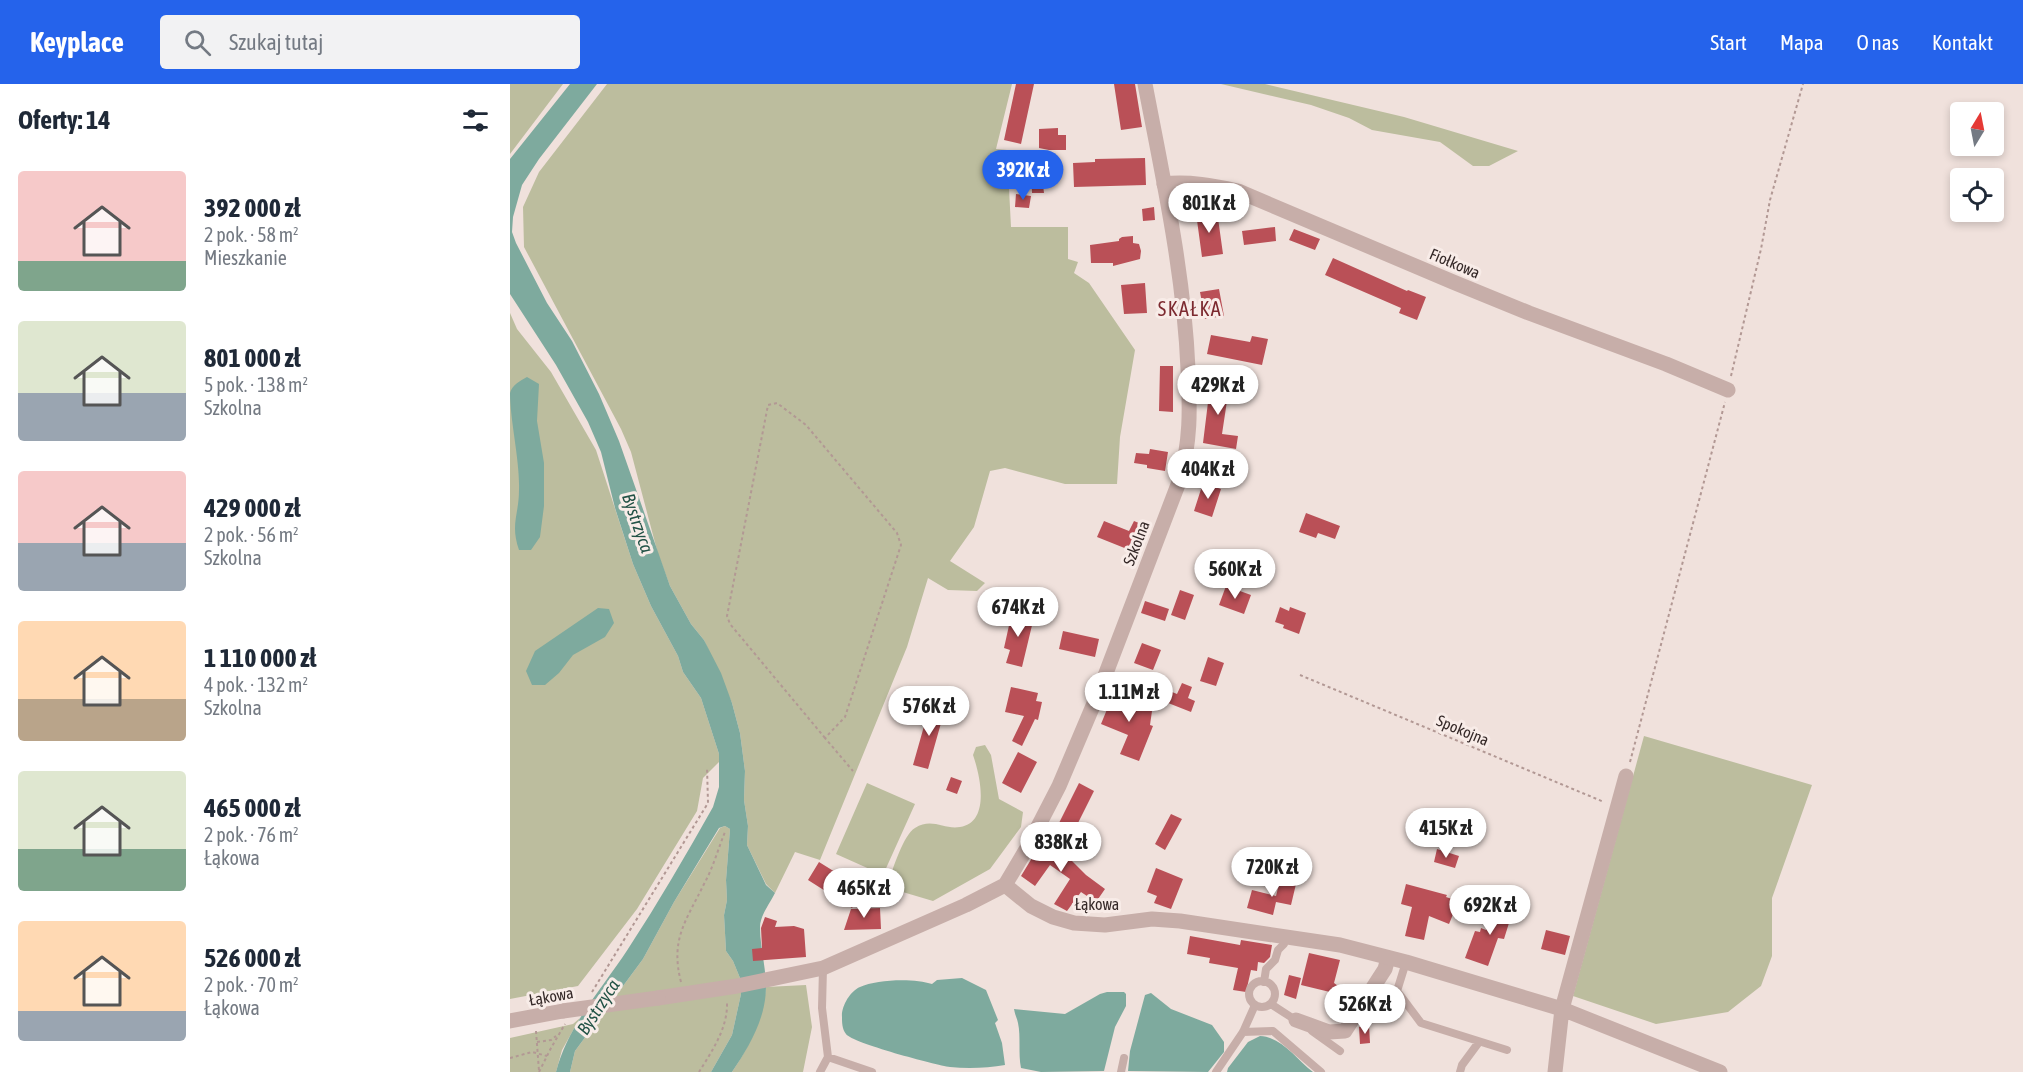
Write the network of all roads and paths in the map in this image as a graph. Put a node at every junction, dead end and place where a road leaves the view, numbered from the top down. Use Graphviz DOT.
graph roads {
  1 [pos="1145,84"];
  2 [pos="1803,84"];
  3 [pos="1164,184"];
  4 [pos="1728,390"];
  5 [pos="1300,675"];
  6 [pos="825,738"];
  7 [pos="707,767"];
  8 [pos="853,771"];
  9 [pos="1626,776"];
  10 [pos="1617,807"];
  11 [pos="725,832"];
  12 [pos="1005,885"];
  13 [pos="1284,936"];
  14 [pos="1388,958"];
  15 [pos="1406,962"];
  16 [pos="823,968"];
  17 [pos="1264,982"];
  18 [pos="732,986"];
  19 [pos="684,993"];
  20 [pos="588,997"];
  21 [pos="1271,1004"];
  22 [pos="1255,1005"];
  23 [pos="1562,1009"];
  24 [pos="566,1016"];
  25 [pos="537,1017"];
  26 [pos="1296,1020"];
  27 [pos="510,1021"];
  28 [pos="1243,1032"];
  29 [pos="558,1035"];
  30 [pos="1479,1041"];
  31 [pos="537,1042"];
  32 [pos="1507,1050"];
  33 [pos="537,1052"];
  34 [pos="1340,1052"];
  35 [pos="547,1056"];
  36 [pos="828,1057"];
  37 [pos="510,1058"];
  38 [pos="1124,1058"];
  39 [pos="539,1072"];
  40 [pos="699,1072"];
  41 [pos="820,1072"];
  42 [pos="872,1072"];
  43 [pos="1121,1072"];
  44 [pos="1216,1072"];
  45 [pos="1321,1072"];
  46 [pos="1460,1072"];
  47 [pos="1555,1072"];
  48 [pos="1720,1072"];
  1 -- 3 [label="street, Szkolna"];
  2 -- 4 [label="path"];
  3 -- 4 [label="street, Fiołkowa"];
  3 -- 12 [label="street, Szkolna"];
  4 -- 9 [label="path"];
  5 -- 10 [label="path, Spokojna"];
  6 -- 6 [label="path"];
  6 -- 8 [label="path"];
  7 -- 20 [label="path"];
  9 -- 10 [label="street"];
  10 -- 23 [label="street"];
  11 -- 19 [label="path"];
  12 -- 13 [label="street, Łąkowa"];
  12 -- 16 [label="street, Łąkowa"];
  13 -- 14 [label="street, Łąkowa"];
  13 -- 17 [label="lane"];
  14 -- 15 [label="street, Łąkowa"];
  14 -- 26 [label="street"];
  15 -- 23 [label="street, Łąkowa"];
  15 -- 30 [label="lane"];
  16 -- 18 [label="street, Łąkowa"];
  16 -- 36 [label="lane"];
  17 -- 21 [label="lane"];
  17 -- 22 [label="lane"];
  18 -- 19 [label="street, Łąkowa"];
  18 -- 40 [label="path"];
  19 -- 24 [label="street, Łąkowa, bridge"];
  21 -- 22 [label="lane"];
  21 -- 26 [label="lane"];
  22 -- 28 [label="lane"];
  23 -- 47 [label="street"];
  23 -- 48 [label="street, Łąkowa"];
  24 -- 25 [label="street, Łąkowa"];
  24 -- 29 [label="path"];
  25 -- 27 [label="street, Łąkowa"];
  25 -- 31 [label="path"];
  26 -- 34 [label="lane"];
  28 -- 44 [label="lane"];
  28 -- 45 [label="lane"];
  29 -- 31 [label="path"];
  29 -- 35 [label="path"];
  30 -- 32 [label="lane"];
  30 -- 46 [label="lane"];
  31 -- 33 [label="path"];
  33 -- 35 [label="path"];
  33 -- 37 [label="path"];
  33 -- 39 [label="path"];
  35 -- 39 [label="path"];
  36 -- 41 [label="lane"];
  36 -- 42 [label="lane"];
  38 -- 43 [label="lane"];
}
